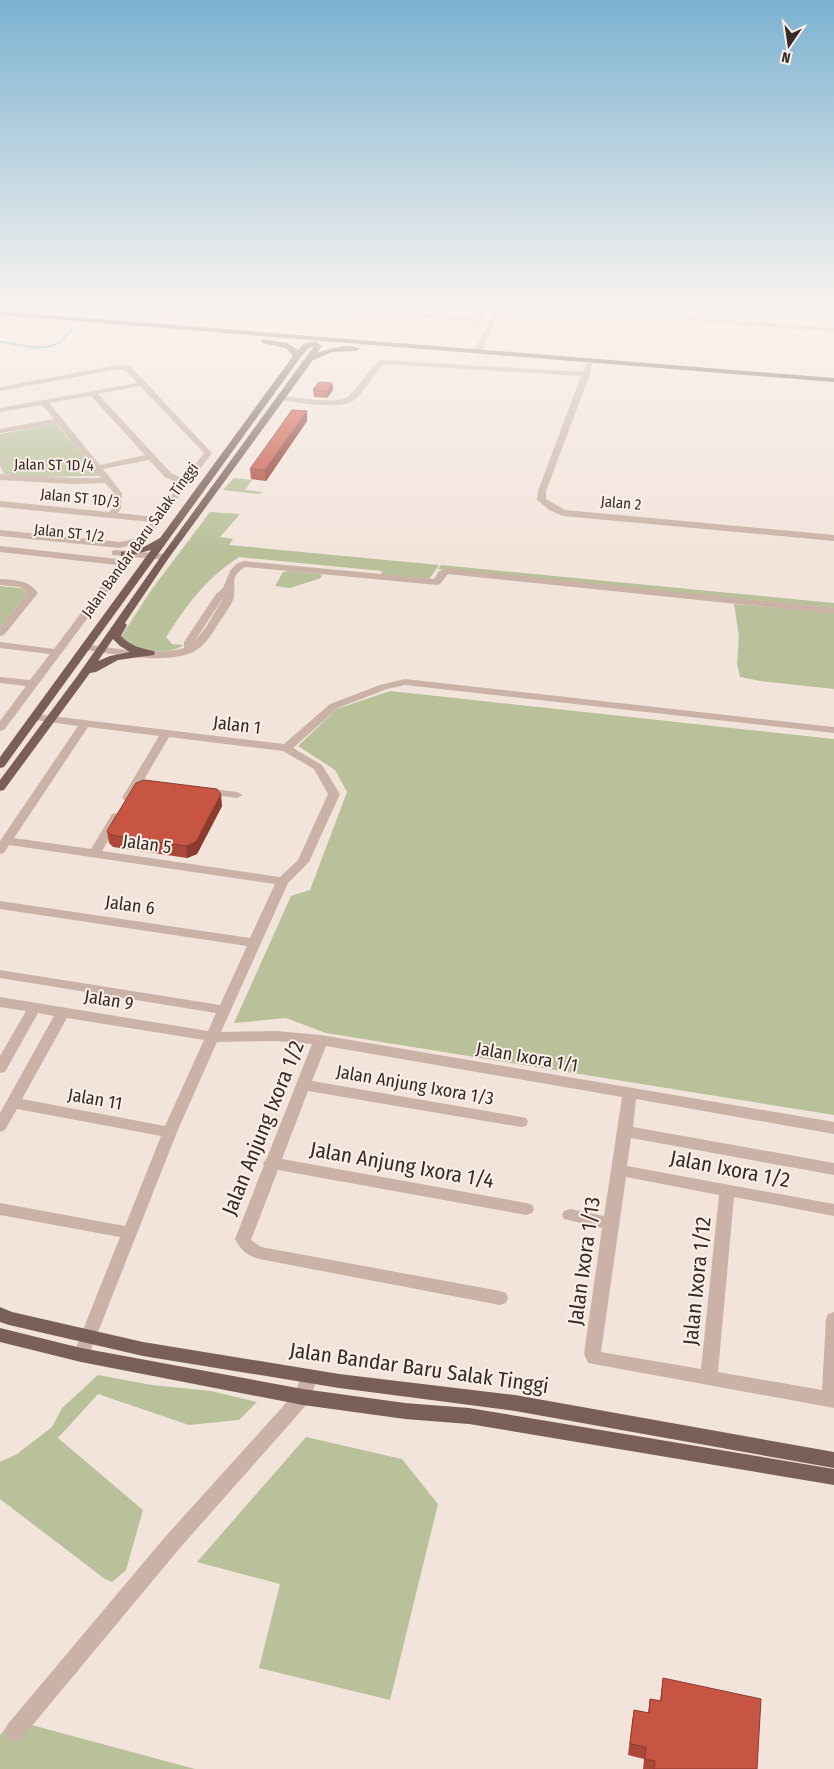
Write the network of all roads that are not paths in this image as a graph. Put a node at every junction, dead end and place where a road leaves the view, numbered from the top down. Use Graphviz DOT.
graph roads {
  1 [pos="13,387"];
  2 [pos="127,387"];
  3 [pos="143,387"];
  4 [pos="275,387"];
  5 [pos="289,387"];
  6 [pos="361,387"];
  7 [pos="581,387"];
  8 [pos="0,389"];
  9 [pos="93,393"];
  10 [pos="280,398"];
  11 [pos="44,402"];
  12 [pos="0,410"];
  13 [pos="58,421"];
  14 [pos="0,431"];
  15 [pos="150,457"];
  16 [pos="97,468"];
  17 [pos="0,477"];
  18 [pos="107,480"];
  19 [pos="184,483"];
  20 [pos="0,504"];
  21 [pos="112,515"];
  22 [pos="157,520"];
  23 [pos="0,532"];
  24 [pos="164,537"];
  25 [pos="834,538"];
  26 [pos="0,541"];
  27 [pos="0,549"];
  28 [pos="122,550"];
  29 [pos="151,556"];
  30 [pos="165,558"];
  31 [pos="136,579"];
  32 [pos="0,582"];
  33 [pos="134,603"];
  34 [pos="834,610"];
  35 [pos="0,633"];
  36 [pos="0,646"];
  37 [pos="85,647"];
  38 [pos="101,649"];
  39 [pos="56,652"];
  40 [pos="150,653"];
  41 [pos="82,677"];
  42 [pos="0,680"];
  43 [pos="33,684"];
  44 [pos="4,717"];
  45 [pos="35,717"];
  46 [pos="51,720"];
  47 [pos="85,723"];
  48 [pos="0,728"];
  49 [pos="834,730"];
  50 [pos="166,733"];
  51 [pos="286,748"];
  52 [pos="0,765"];
  53 [pos="0,788"];
  54 [pos="190,790"];
  55 [pos="237,795"];
  56 [pos="3,846"];
  57 [pos="94,854"];
  58 [pos="283,882"];
  59 [pos="0,905"];
  60 [pos="255,943"];
  61 [pos="0,974"];
  62 [pos="0,1002"];
  63 [pos="35,1008"];
  64 [pos="224,1010"];
  65 [pos="63,1012"];
  66 [pos="212,1037"];
  67 [pos="321,1040"];
  68 [pos="0,1068"];
  69 [pos="303,1085"];
  70 [pos="630,1094"];
  71 [pos="13,1104"];
  72 [pos="521,1122"];
  73 [pos="0,1126"];
  74 [pos="834,1128"];
  75 [pos="625,1131"];
  76 [pos="170,1132"];
  77 [pos="271,1163"];
  78 [pos="834,1169"];
  79 [pos="619,1170"];
  80 [pos="727,1190"];
  81 [pos="0,1209"];
  82 [pos="526,1209"];
  83 [pos="834,1210"];
  84 [pos="570,1216"];
  85 [pos="611,1224"];
  86 [pos="131,1233"];
  87 [pos="500,1298"];
  88 [pos="0,1314"];
  89 [pos="834,1319"];
  90 [pos="0,1335"];
  91 [pos="89,1336"];
  92 [pos="81,1355"];
  93 [pos="309,1376"];
  94 [pos="709,1377"];
  95 [pos="303,1397"];
  96 [pos="832,1399"];
  97 [pos="834,1460"];
  98 [pos="834,1478"];
  99 [pos="14,1732"];
  1 -- 8 [label="street"];
  2 -- 9 [label="street"];
  3 -- 19 [label="street"];
  4 -- 24 [label="main road, Jalan Bandar Baru Salak Tinggi"];
  5 -- 10 [label="main road, Jalan Bandar Baru Salak Tinggi"];
  6 -- 10 [label="street"];
  7 -- 25 [label="street, Jalan 2"];
  9 -- 11 [label="street"];
  9 -- 15 [label="street"];
  10 -- 30 [label="main road, Jalan Bandar Baru Salak Tinggi"];
  11 -- 12 [label="street"];
  11 -- 13 [label="street"];
  13 -- 14 [label="street"];
  13 -- 16 [label="street"];
  15 -- 16 [label="street"];
  15 -- 19 [label="street"];
  16 -- 18 [label="street"];
  17 -- 18 [label="street, Jalan ST 1D/4"];
  18 -- 21 [label="street"];
  19 -- 22 [label="street"];
  20 -- 21 [label="street, Jalan ST 1D/3"];
  21 -- 22 [label="street, Jalan ST 1D/3"];
  22 -- 28 [label="street"];
  23 -- 28 [label="street"];
  24 -- 28 [label="main road"];
  24 -- 29 [label="main road, Jalan Bandar Baru Salak Tinggi"];
  26 -- 28 [label="street, Jalan ST 1/2"];
  27 -- 39 [label="street"];
  28 -- 29 [label="street, Jalan ST 1/2"];
  28 -- 31 [label="main road"];
  29 -- 30 [label="street, Jalan ST 1/2"];
  29 -- 31 [label="main road, Jalan Bandar Baru Salak Tinggi"];
  30 -- 33 [label="main road, Jalan Bandar Baru Salak Tinggi"];
  31 -- 37 [label="main road, Jalan Bandar Baru Salak Tinggi"];
  32 -- 35 [label="street"];
  33 -- 38 [label="main road, Jalan Bandar Baru Salak Tinggi"];
  33 -- 40 [label="main road"];
  34 -- 40 [label="street"];
  36 -- 39 [label="street"];
  37 -- 38 [label="street"];
  37 -- 45 [label="main road, Jalan Bandar Baru Salak Tinggi"];
  38 -- 40 [label="street"];
  38 -- 41 [label="main road, Jalan Bandar Baru Salak Tinggi"];
  39 -- 43 [label="street"];
  40 -- 41 [label="main road"];
  41 -- 46 [label="main road, Jalan Bandar Baru Salak Tinggi"];
  42 -- 43 [label="street"];
  43 -- 44 [label="street"];
  44 -- 48 [label="street"];
  45 -- 46 [label="street, Jalan 1"];
  45 -- 52 [label="main road, Jalan Bandar Baru Salak Tinggi"];
  46 -- 47 [label="street, Jalan 1"];
  46 -- 53 [label="main road, Jalan Bandar Baru Salak Tinggi"];
  47 -- 50 [label="street, Jalan 1"];
  47 -- 56 [label="street"];
  49 -- 51 [label="street"];
  50 -- 51 [label="street, Jalan 1"];
  50 -- 57 [label="street"];
  51 -- 58 [label="street, Jalan 1"];
  54 -- 55 [label="street"];
  56 -- 57 [label="street, Jalan 5"];
  57 -- 58 [label="street, Jalan 5"];
  58 -- 60 [label="street"];
  59 -- 60 [label="street, Jalan 6"];
  60 -- 64 [label="street"];
  61 -- 64 [label="street"];
  62 -- 63 [label="street, Jalan 9"];
  63 -- 65 [label="street, Jalan 9"];
  63 -- 68 [label="street"];
  64 -- 66 [label="street"];
  65 -- 66 [label="street, Jalan 9"];
  65 -- 71 [label="street"];
  66 -- 67 [label="street, Jalan Ixora 1/1"];
  66 -- 76 [label="street"];
  67 -- 69 [label="street, Jalan Anjung Ixora 1/2"];
  67 -- 70 [label="street, Jalan Ixora 1/1"];
  69 -- 72 [label="street, Jalan Anjung Ixora 1/3"];
  69 -- 77 [label="street, Jalan Anjung Ixora 1/2"];
  70 -- 74 [label="street, Jalan Ixora 1/1"];
  70 -- 75 [label="street, Jalan Ixora 1/13"];
  71 -- 73 [label="street"];
  71 -- 76 [label="street, Jalan 11"];
  75 -- 78 [label="street"];
  75 -- 79 [label="street, Jalan Ixora 1/13"];
  76 -- 86 [label="street"];
  77 -- 82 [label="street, Jalan Anjung Ixora 1/4"];
  77 -- 87 [label="street, Jalan Anjung Ixora 1/2"];
  79 -- 80 [label="street, Jalan Ixora 1/2"];
  79 -- 85 [label="street, Jalan Ixora 1/13"];
  80 -- 83 [label="street, Jalan Ixora 1/2"];
  80 -- 94 [label="street, Jalan Ixora 1/12"];
  81 -- 86 [label="street"];
  84 -- 85 [label="street"];
  85 -- 94 [label="street, Jalan Ixora 1/13"];
  86 -- 91 [label="street"];
  88 -- 91 [label="main road, Jalan Bandar Baru Salak Tinggi"];
  89 -- 96 [label="street"];
  90 -- 92 [label="main road"];
  91 -- 92 [label="street"];
  91 -- 93 [label="main road, Jalan Bandar Baru Salak Tinggi"];
  92 -- 95 [label="main road"];
  93 -- 95 [label="street"];
  93 -- 97 [label="main road, Jalan Bandar Baru Salak Tinggi"];
  94 -- 96 [label="street"];
  95 -- 98 [label="main road"];
  95 -- 99 [label="street"];
}
